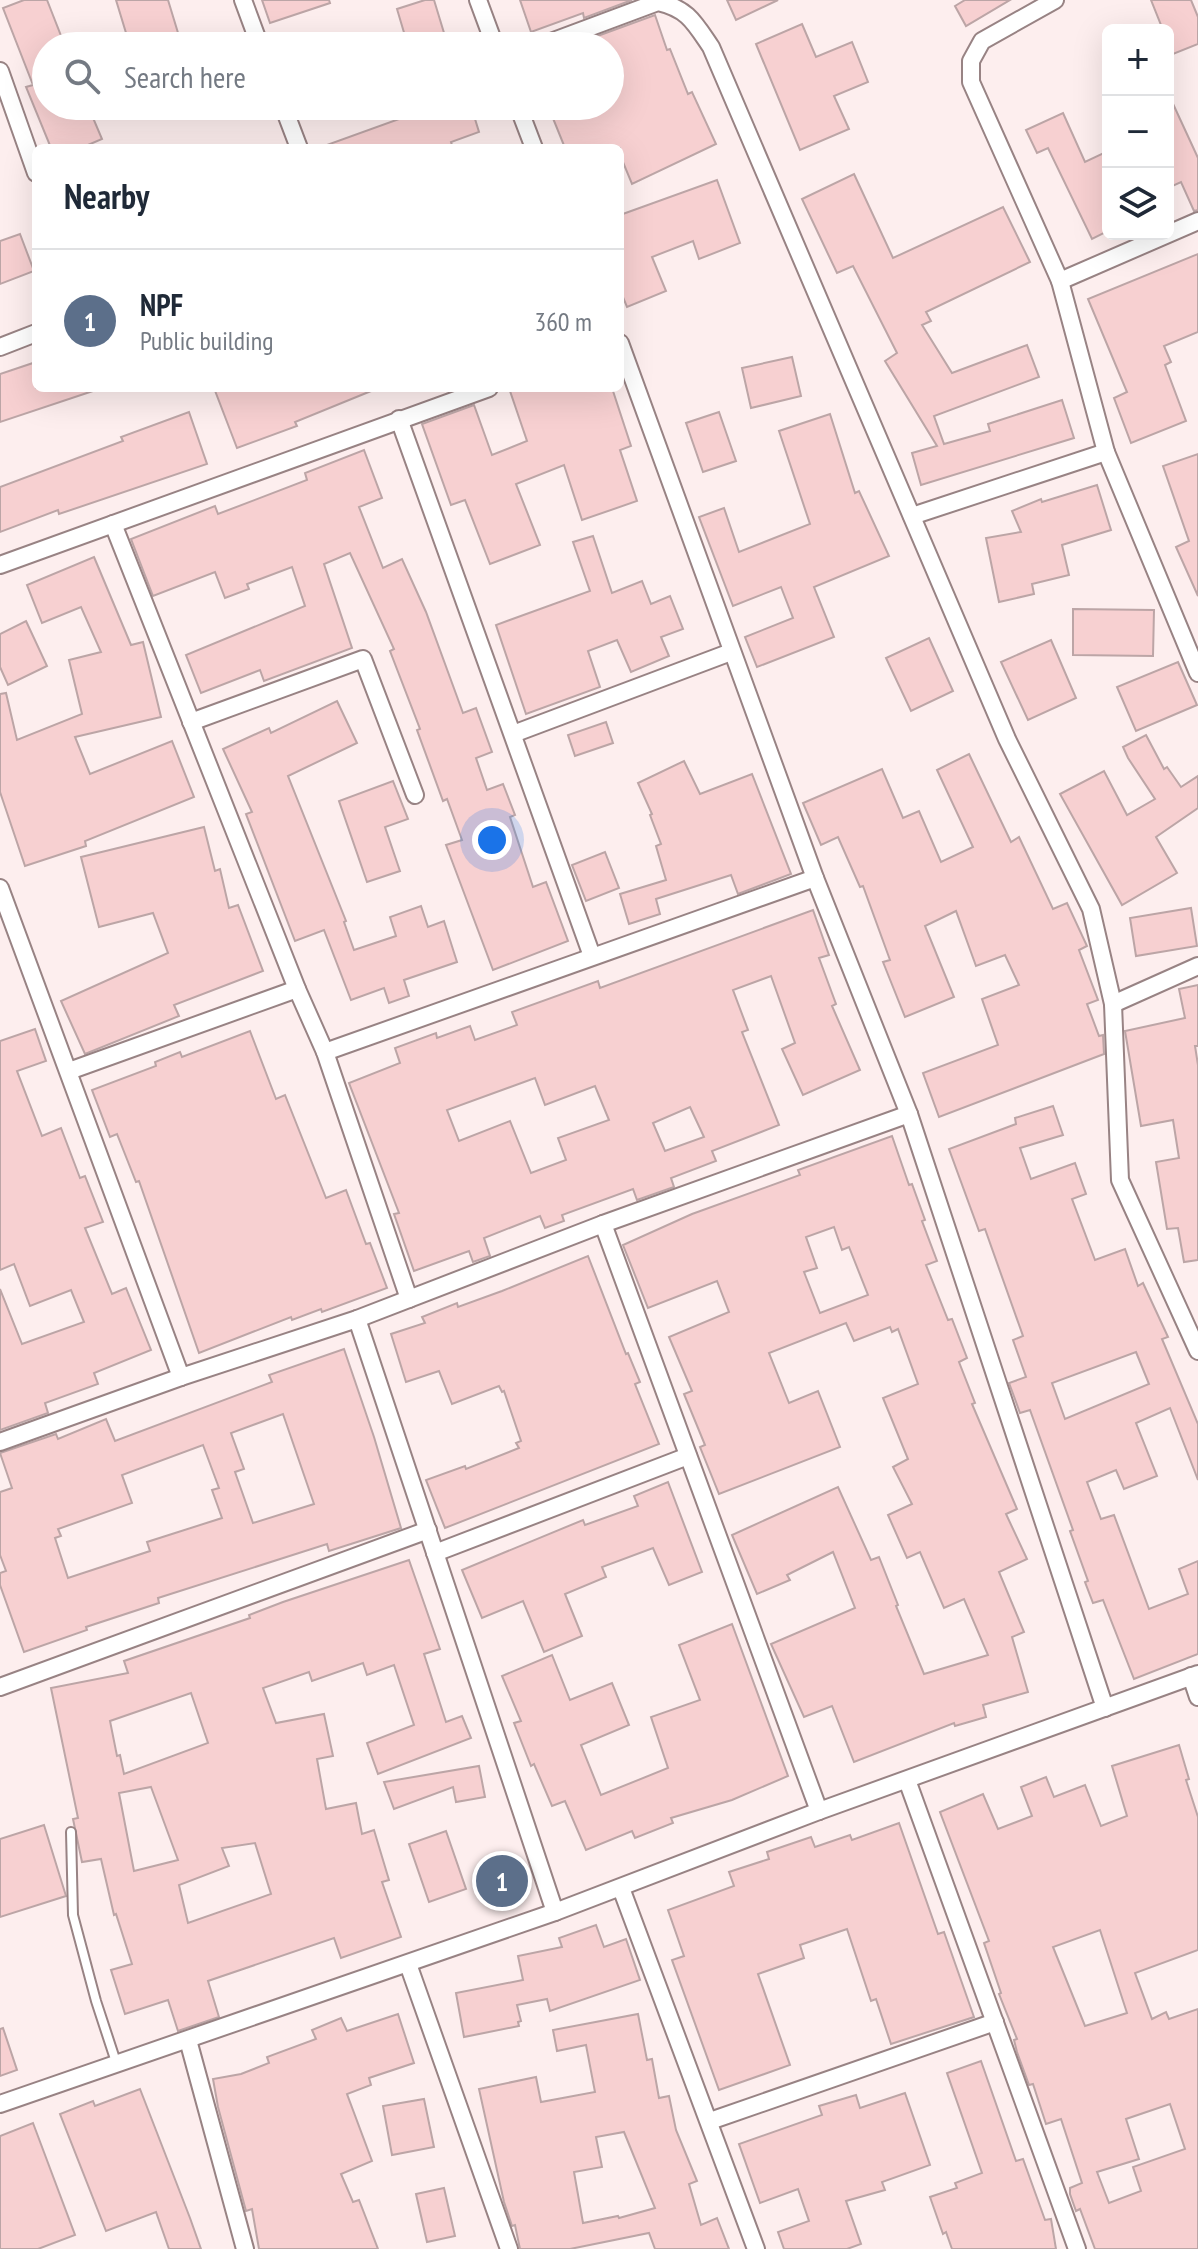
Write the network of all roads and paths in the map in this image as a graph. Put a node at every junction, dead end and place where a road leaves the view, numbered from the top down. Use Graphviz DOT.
graph roads {
  1 [pos="243,0"];
  2 [pos="478,0"];
  3 [pos="1055,0"];
  4 [pos="255,32"];
  5 [pos="490,32"];
  6 [pos="578,32"];
  7 [pos="0,71"];
  8 [pos="288,120"];
  9 [pos="523,120"];
  10 [pos="297,144"];
  11 [pos="532,144"];
  12 [pos="32,162"];
  13 [pos="1198,221"];
  14 [pos="1060,281"];
  15 [pos="32,335"];
  16 [pos="0,347"];
  17 [pos="624,354"];
  18 [pos="477,392"];
  19 [pos="399,419"];
  20 [pos="1106,452"];
  21 [pos="912,516"];
  22 [pos="113,524"];
  23 [pos="0,565"];
  24 [pos="731,652"];
  25 [pos="1198,673"];
  26 [pos="191,722"];
  27 [pos="513,734"];
  28 [pos="415,795"];
  29 [pos="815,878"];
  30 [pos="0,888"];
  31 [pos="592,956"];
  32 [pos="1198,966"];
  33 [pos="297,989"];
  34 [pos="1113,1004"];
  35 [pos="325,1052"];
  36 [pos="69,1071"];
  37 [pos="909,1114"];
  38 [pos="603,1224"];
  39 [pos="409,1299"];
  40 [pos="357,1319"];
  41 [pos="1198,1351"];
  42 [pos="181,1377"];
  43 [pos="0,1442"];
  44 [pos="688,1456"];
  45 [pos="428,1530"];
  46 [pos="435,1553"];
  47 [pos="1194,1675"];
  48 [pos="0,1687"];
  49 [pos="1198,1697"];
  50 [pos="1105,1708"];
  51 [pos="907,1780"];
  52 [pos="819,1811"];
  53 [pos="71,1832"];
  54 [pos="621,1888"];
  55 [pos="555,1912"];
  56 [pos="408,1964"];
  57 [pos="995,2022"];
  58 [pos="188,2040"];
  59 [pos="116,2062"];
  60 [pos="0,2104"];
  61 [pos="710,2121"];
  62 [pos="245,2249"];
  63 [pos="509,2249"];
  64 [pos="756,2249"];
  65 [pos="1077,2249"];
  1 -- 4 [label="street"];
  2 -- 5 [label="street"];
  3 -- 14 [label="street"];
  6 -- 21 [label="street"];
  7 -- 12 [label="street"];
  8 -- 10 [label="street"];
  9 -- 11 [label="street"];
  13 -- 14 [label="street"];
  14 -- 20 [label="street"];
  15 -- 16 [label="street"];
  17 -- 24 [label="street"];
  18 -- 19 [label="street"];
  19 -- 22 [label="street"];
  19 -- 27 [label="street"];
  20 -- 21 [label="street"];
  20 -- 25 [label="street"];
  21 -- 34 [label="street"];
  22 -- 23 [label="street"];
  22 -- 26 [label="street"];
  24 -- 27 [label="street"];
  24 -- 29 [label="street"];
  26 -- 28 [label="street"];
  26 -- 33 [label="street"];
  27 -- 31 [label="street"];
  29 -- 31 [label="street"];
  29 -- 37 [label="street"];
  30 -- 36 [label="street"];
  31 -- 35 [label="street"];
  32 -- 34 [label="street"];
  33 -- 35 [label="street"];
  33 -- 36 [label="street"];
  34 -- 41 [label="street"];
  35 -- 39 [label="street"];
  36 -- 42 [label="street"];
  37 -- 38 [label="street"];
  37 -- 50 [label="street"];
  38 -- 39 [label="street"];
  38 -- 44 [label="street"];
  39 -- 40 [label="street"];
  40 -- 42 [label="street"];
  40 -- 45 [label="street"];
  42 -- 43 [label="street"];
  44 -- 46 [label="street"];
  44 -- 52 [label="street"];
  45 -- 46 [label="street"];
  45 -- 48 [label="street"];
  46 -- 55 [label="street"];
  47 -- 49 [label="street"];
  47 -- 50 [label="street"];
  50 -- 51 [label="street"];
  51 -- 52 [label="street"];
  51 -- 57 [label="street"];
  52 -- 54 [label="street"];
  53 -- 59 [label="lane"];
  54 -- 55 [label="street"];
  54 -- 61 [label="street"];
  55 -- 56 [label="street"];
  56 -- 58 [label="street"];
  56 -- 63 [label="street"];
  57 -- 61 [label="street"];
  57 -- 65 [label="street"];
  58 -- 59 [label="street"];
  58 -- 62 [label="street"];
  59 -- 60 [label="street"];
  61 -- 64 [label="street"];
}
